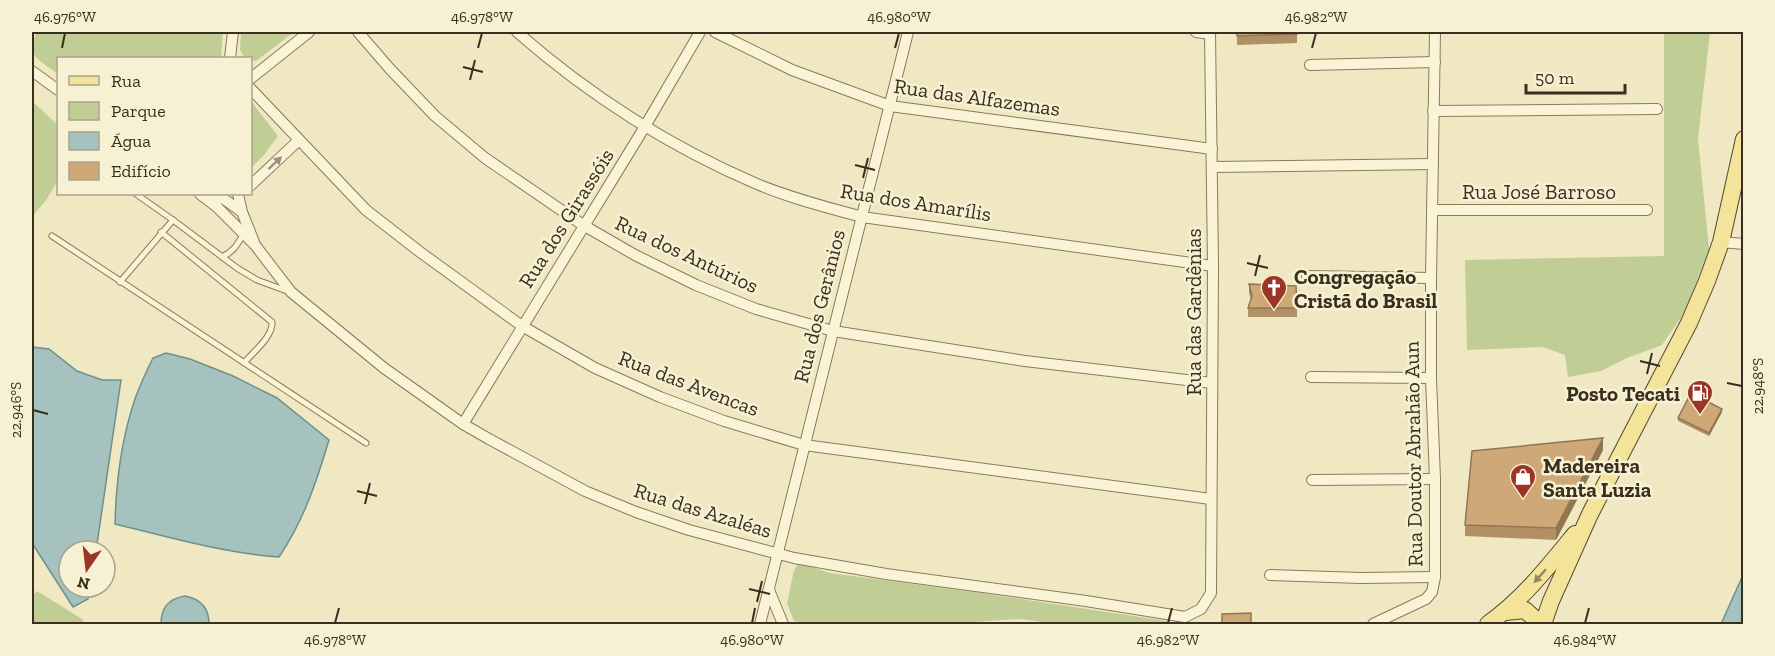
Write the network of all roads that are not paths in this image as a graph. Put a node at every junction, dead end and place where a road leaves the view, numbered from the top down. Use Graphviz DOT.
graph roads {
  1 [pos="233,32"];
  2 [pos="309,32"];
  3 [pos="358,32"];
  4 [pos="517,32"];
  5 [pos="700,32"];
  6 [pos="715,32"];
  7 [pos="908,32"];
  8 [pos="1196,32"];
  9 [pos="1435,32"];
  10 [pos="1210,33"];
  11 [pos="231,57"];
  12 [pos="1435,62"];
  13 [pos="1310,65"];
  14 [pos="32,71"];
  15 [pos="252,77"];
  16 [pos="57,89"];
  17 [pos="252,90"];
  18 [pos="890,106"];
  19 [pos="1657,109"];
  20 [pos="1433,111"];
  21 [pos="644,128"];
  22 [pos="300,140"];
  23 [pos="1743,140"];
  24 [pos="1212,149"];
  25 [pos="1432,164"];
  26 [pos="1212,167"];
  27 [pos="252,184"];
  28 [pos="137,195"];
  29 [pos="201,195"];
  30 [pos="215,195"];
  31 [pos="216,195"];
  32 [pos="240,195"];
  33 [pos="217,207"];
  34 [pos="1432,210"];
  35 [pos="1647,210"];
  36 [pos="242,212"];
  37 [pos="862,217"];
  38 [pos="173,220"];
  39 [pos="584,225"];
  40 [pos="161,232"];
  41 [pos="243,235"];
  42 [pos="52,236"];
  43 [pos="1721,242"];
  44 [pos="1743,244"];
  45 [pos="255,245"];
  46 [pos="222,257"];
  47 [pos="1213,266"];
  48 [pos="1308,276"];
  49 [pos="1431,278"];
  50 [pos="120,282"];
  51 [pos="291,292"];
  52 [pos="522,326"];
  53 [pos="832,332"];
  54 [pos="244,363"];
  55 [pos="1311,377"];
  56 [pos="1431,378"];
  57 [pos="1212,383"];
  58 [pos="462,424"];
  59 [pos="366,443"];
  60 [pos="804,445"];
  61 [pos="1435,479"];
  62 [pos="1312,480"];
  63 [pos="1211,499"];
  64 [pos="1590,514"];
  65 [pos="777,554"];
  66 [pos="1270,575"];
  67 [pos="1435,577"];
  68 [pos="769,590"];
  69 [pos="1211,593"];
  70 [pos="1505,612"];
  71 [pos="760,624"];
  72 [pos="783,624"];
  73 [pos="1373,624"];
  74 [pos="1488,624"];
  75 [pos="1536,624"];
  76 [pos="1543,624"];
  1 -- 11 [label="street"];
  2 -- 15 [label="street"];
  3 -- 39 [label="street, Rua dos Antúrios"];
  4 -- 21 [label="street, Rua dos Amarílis"];
  5 -- 21 [label="street, Rua dos Girassóis"];
  6 -- 18 [label="street, Rua das Alfazemas"];
  7 -- 18 [label="street, Rua dos Gerânios"];
  8 -- 10 [label="street"];
  9 -- 12 [label="street, Rua Doutor Abrahão Aun"];
  10 -- 24 [label="street, Rua das Gardênias"];
  12 -- 13 [label="street"];
  12 -- 20 [label="street, Rua Doutor Abrahão Aun"];
  14 -- 16 [label="street"];
  17 -- 22 [label="street, Rua das Avencas"];
  18 -- 24 [label="street, Rua das Alfazemas"];
  18 -- 37 [label="street, Rua dos Gerânios"];
  19 -- 20 [label="street"];
  20 -- 25 [label="street, Rua Doutor Abrahão Aun"];
  21 -- 37 [label="street, Rua dos Amarílis"];
  21 -- 39 [label="street, Rua dos Girassóis"];
  27 -- 22 [label="street, one-way"];
  22 -- 52 [label="street, Rua das Avencas"];
  23 -- 43 [label="main road"];
  24 -- 26 [label="street, Rua das Gardênias"];
  25 -- 26 [label="street"];
  25 -- 34 [label="street, Rua Doutor Abrahão Aun"];
  26 -- 47 [label="street, Rua das Gardênias"];
  28 -- 38 [label="lane"];
  29 -- 33 [label="street"];
  30 -- 33 [label="street, Rua das Azaléas"];
  31 -- 36 [label="street"];
  32 -- 36 [label="street, Rua das Azaléas"];
  33 -- 41 [label="street, Rua das Azaléas"];
  34 -- 35 [label="street, Rua José Barroso"];
  34 -- 49 [label="street, Rua Doutor Abrahão Aun"];
  36 -- 45 [label="street, Rua das Azaléas"];
  37 -- 47 [label="street, Rua dos Amarílis"];
  37 -- 53 [label="street, Rua dos Gerânios"];
  38 -- 40 [label="lane"];
  38 -- 46 [label="lane"];
  39 -- 52 [label="street, Rua dos Girassóis"];
  39 -- 53 [label="street, Rua dos Antúrios"];
  40 -- 50 [label="lane"];
  40 -- 54 [label="lane"];
  41 -- 45 [label="street, Rua das Azaléas"];
  41 -- 46 [label="lane"];
  42 -- 50 [label="lane"];
  43 -- 44 [label="street"];
  43 -- 64 [label="main road"];
  45 -- 51 [label="street, Rua das Azaléas"];
  46 -- 51 [label="lane"];
  47 -- 57 [label="street, Rua das Gardênias"];
  48 -- 49 [label="street"];
  49 -- 56 [label="street, Rua Doutor Abrahão Aun"];
  50 -- 54 [label="lane"];
  51 -- 58 [label="street, Rua das Azaléas"];
  52 -- 58 [label="street, Rua dos Girassóis"];
  52 -- 60 [label="street, Rua das Avencas"];
  53 -- 57 [label="street, Rua dos Antúrios"];
  53 -- 60 [label="street, Rua dos Gerânios"];
  54 -- 59 [label="lane"];
  55 -- 56 [label="street"];
  56 -- 61 [label="street, Rua Doutor Abrahão Aun"];
  57 -- 63 [label="street, Rua das Gardênias"];
  58 -- 65 [label="street, Rua das Azaléas"];
  60 -- 63 [label="street, Rua das Avencas"];
  60 -- 65 [label="street, Rua dos Gerânios"];
  61 -- 62 [label="street"];
  61 -- 67 [label="street, Rua Doutor Abrahão Aun"];
  63 -- 69 [label="street, Rua das Gardênias"];
  64 -- 70 [label="main road, one-way"];
  64 -- 76 [label="main road"];
  65 -- 68 [label="street, Rua dos Gerânios"];
  65 -- 69 [label="street, Rua das Azaléas"];
  66 -- 67 [label="street"];
  67 -- 73 [label="street, Rua Doutor Abrahão Aun"];
  68 -- 71 [label="street, Rua dos Gerânios"];
  68 -- 72 [label="street"];
  70 -- 74 [label="main road"];
  70 -- 75 [label="main road"];
}
